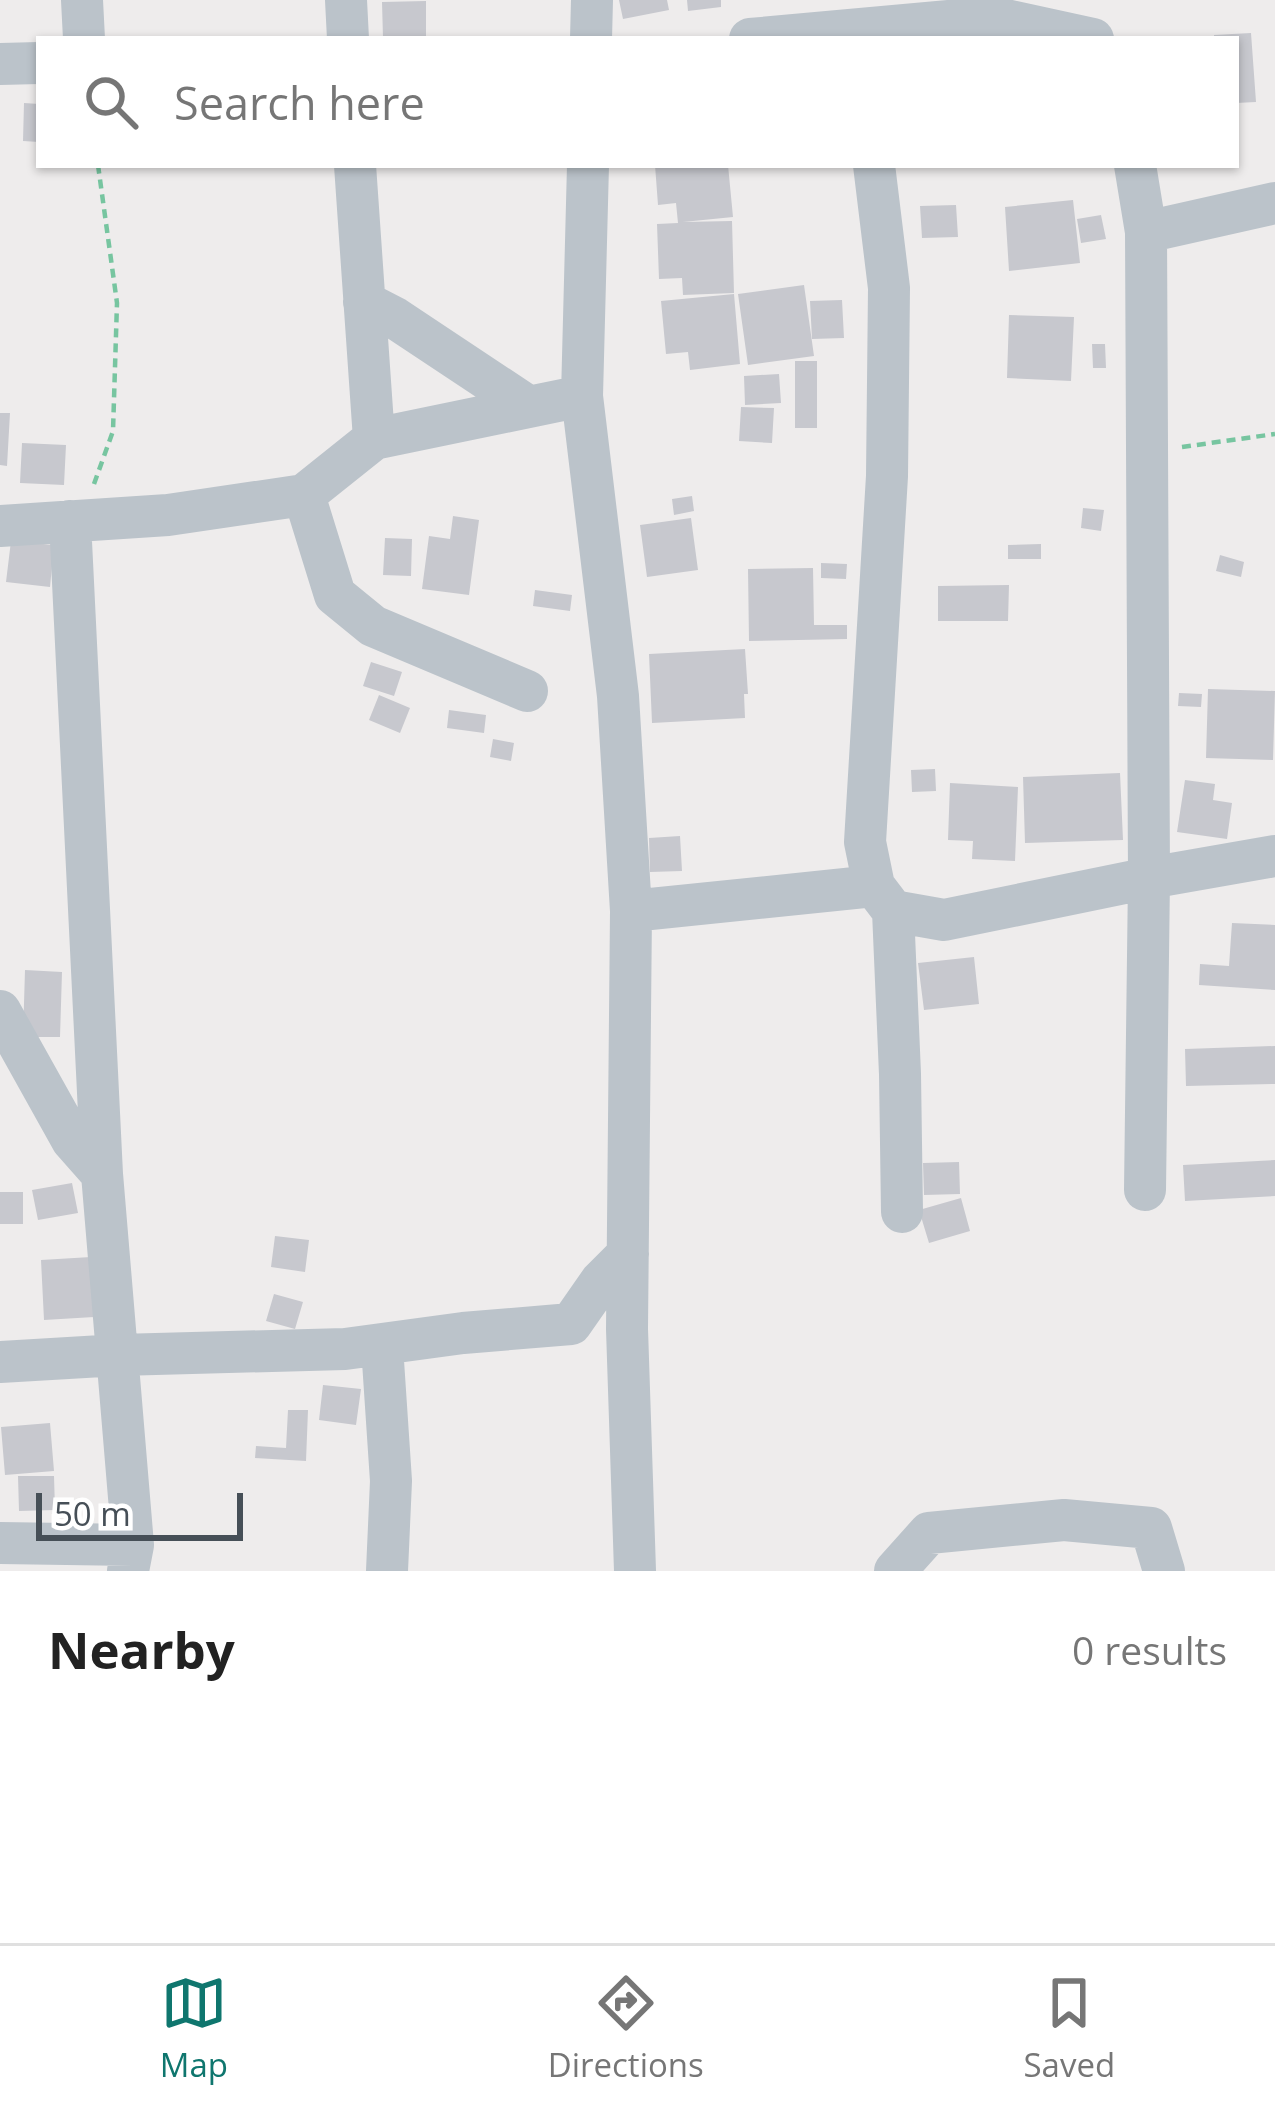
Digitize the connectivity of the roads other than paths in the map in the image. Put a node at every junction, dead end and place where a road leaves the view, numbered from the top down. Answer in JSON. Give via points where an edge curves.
{"nodes":[{"id":1,"x":82,"y":0,"type":"edge"},
{"id":2,"x":346,"y":0,"type":"edge"},
{"id":3,"x":592,"y":0,"type":"edge"},
{"id":4,"x":858,"y":23,"type":"edge"},
{"id":5,"x":84,"y":36,"type":"edge"},
{"id":6,"x":348,"y":36,"type":"edge"},
{"id":7,"x":591,"y":36,"type":"edge"},
{"id":8,"x":770,"y":36,"type":"edge"},
{"id":9,"x":1079,"y":36,"type":"edge"},
{"id":10,"x":36,"y":63,"type":"edge"},
{"id":11,"x":0,"y":64,"type":"edge"},
{"id":12,"x":355,"y":168,"type":"edge"},
{"id":13,"x":588,"y":168,"type":"edge"},
{"id":14,"x":874,"y":168,"type":"edge"},
{"id":15,"x":1135,"y":168,"type":"edge"},
{"id":16,"x":1275,"y":203,"type":"edge"},
{"id":17,"x":1146,"y":232,"type":"junction"},
{"id":18,"x":364,"y":302,"type":"junction"},
{"id":19,"x":582,"y":396,"type":"junction"},
{"id":20,"x":530,"y":407,"type":"junction"},
{"id":21,"x":374,"y":439,"type":"junction"},
{"id":22,"x":304,"y":495,"type":"junction"},
{"id":23,"x":70,"y":521,"type":"junction"},
{"id":24,"x":0,"y":526,"type":"edge"},
{"id":25,"x":527,"y":691,"type":"dead end"},
{"id":26,"x":1275,"y":856,"type":"edge"},
{"id":27,"x":1149,"y":878,"type":"junction"},
{"id":28,"x":883,"y":898,"type":"junction"},
{"id":29,"x":631,"y":911,"type":"junction"},
{"id":30,"x":0,"y":1011,"type":"edge"},
{"id":31,"x":102,"y":1174,"type":"junction"},
{"id":32,"x":1144,"y":1190,"type":"dead end"},
{"id":33,"x":902,"y":1212,"type":"dead end"},
{"id":34,"x":628,"y":1254,"type":"junction"},
{"id":35,"x":382,"y":1346,"type":"junction"},
{"id":36,"x":119,"y":1355,"type":"junction"},
{"id":37,"x":0,"y":1362,"type":"edge"},
{"id":38,"x":0,"y":1544,"type":"edge"},
{"id":39,"x":130,"y":1558,"type":"edge"},
{"id":40,"x":387,"y":1571,"type":"edge"},
{"id":41,"x":635,"y":1571,"type":"edge"},
{"id":42,"x":895,"y":1571,"type":"edge"},
{"id":43,"x":1164,"y":1571,"type":"edge"}],
"edges":[{"from":1,"to":5,"type":"street"},
{"from":2,"to":6,"type":"street"},
{"from":3,"to":7,"type":"street"},
{"from":4,"to":8,"type":"street"},
{"from":4,"to":9,"type":"street","via":[[992,17]]},
{"from":10,"to":11,"type":"street"},
{"from":12,"to":18,"type":"street"},
{"from":13,"to":19,"type":"street"},
{"from":14,"to":28,"type":"street","via":[[889,288],[887,476],[866,842]]},
{"from":15,"to":17,"type":"street"},
{"from":16,"to":17,"type":"street"},
{"from":17,"to":27,"type":"street"},
{"from":18,"to":20,"type":"street"},
{"from":18,"to":21,"type":"street"},
{"from":19,"to":20,"type":"street"},
{"from":19,"to":29,"type":"street","via":[[618,696]]},
{"from":20,"to":21,"type":"street"},
{"from":21,"to":22,"type":"street"},
{"from":22,"to":23,"type":"street"},
{"from":22,"to":25,"type":"street","via":[[335,595],[373,626]]},
{"from":23,"to":24,"type":"street"},
{"from":23,"to":31,"type":"street"},
{"from":26,"to":27,"type":"street"},
{"from":27,"to":28,"type":"street","via":[[944,920]]},
{"from":27,"to":32,"type":"street"},
{"from":28,"to":29,"type":"street"},
{"from":28,"to":33,"type":"street","via":[[900,1074]]},
{"from":29,"to":34,"type":"street"},
{"from":30,"to":31,"type":"street","via":[[72,1140]]},
{"from":31,"to":36,"type":"street"},
{"from":34,"to":35,"type":"street","via":[[571,1324]]},
{"from":34,"to":41,"type":"street"},
{"from":35,"to":36,"type":"street"},
{"from":35,"to":40,"type":"street"},
{"from":36,"to":37,"type":"street"},
{"from":36,"to":39,"type":"street"},
{"from":38,"to":39,"type":"street"},
{"from":42,"to":43,"type":"street","via":[[929,1533],[1064,1520],[1150,1528]]}]}
